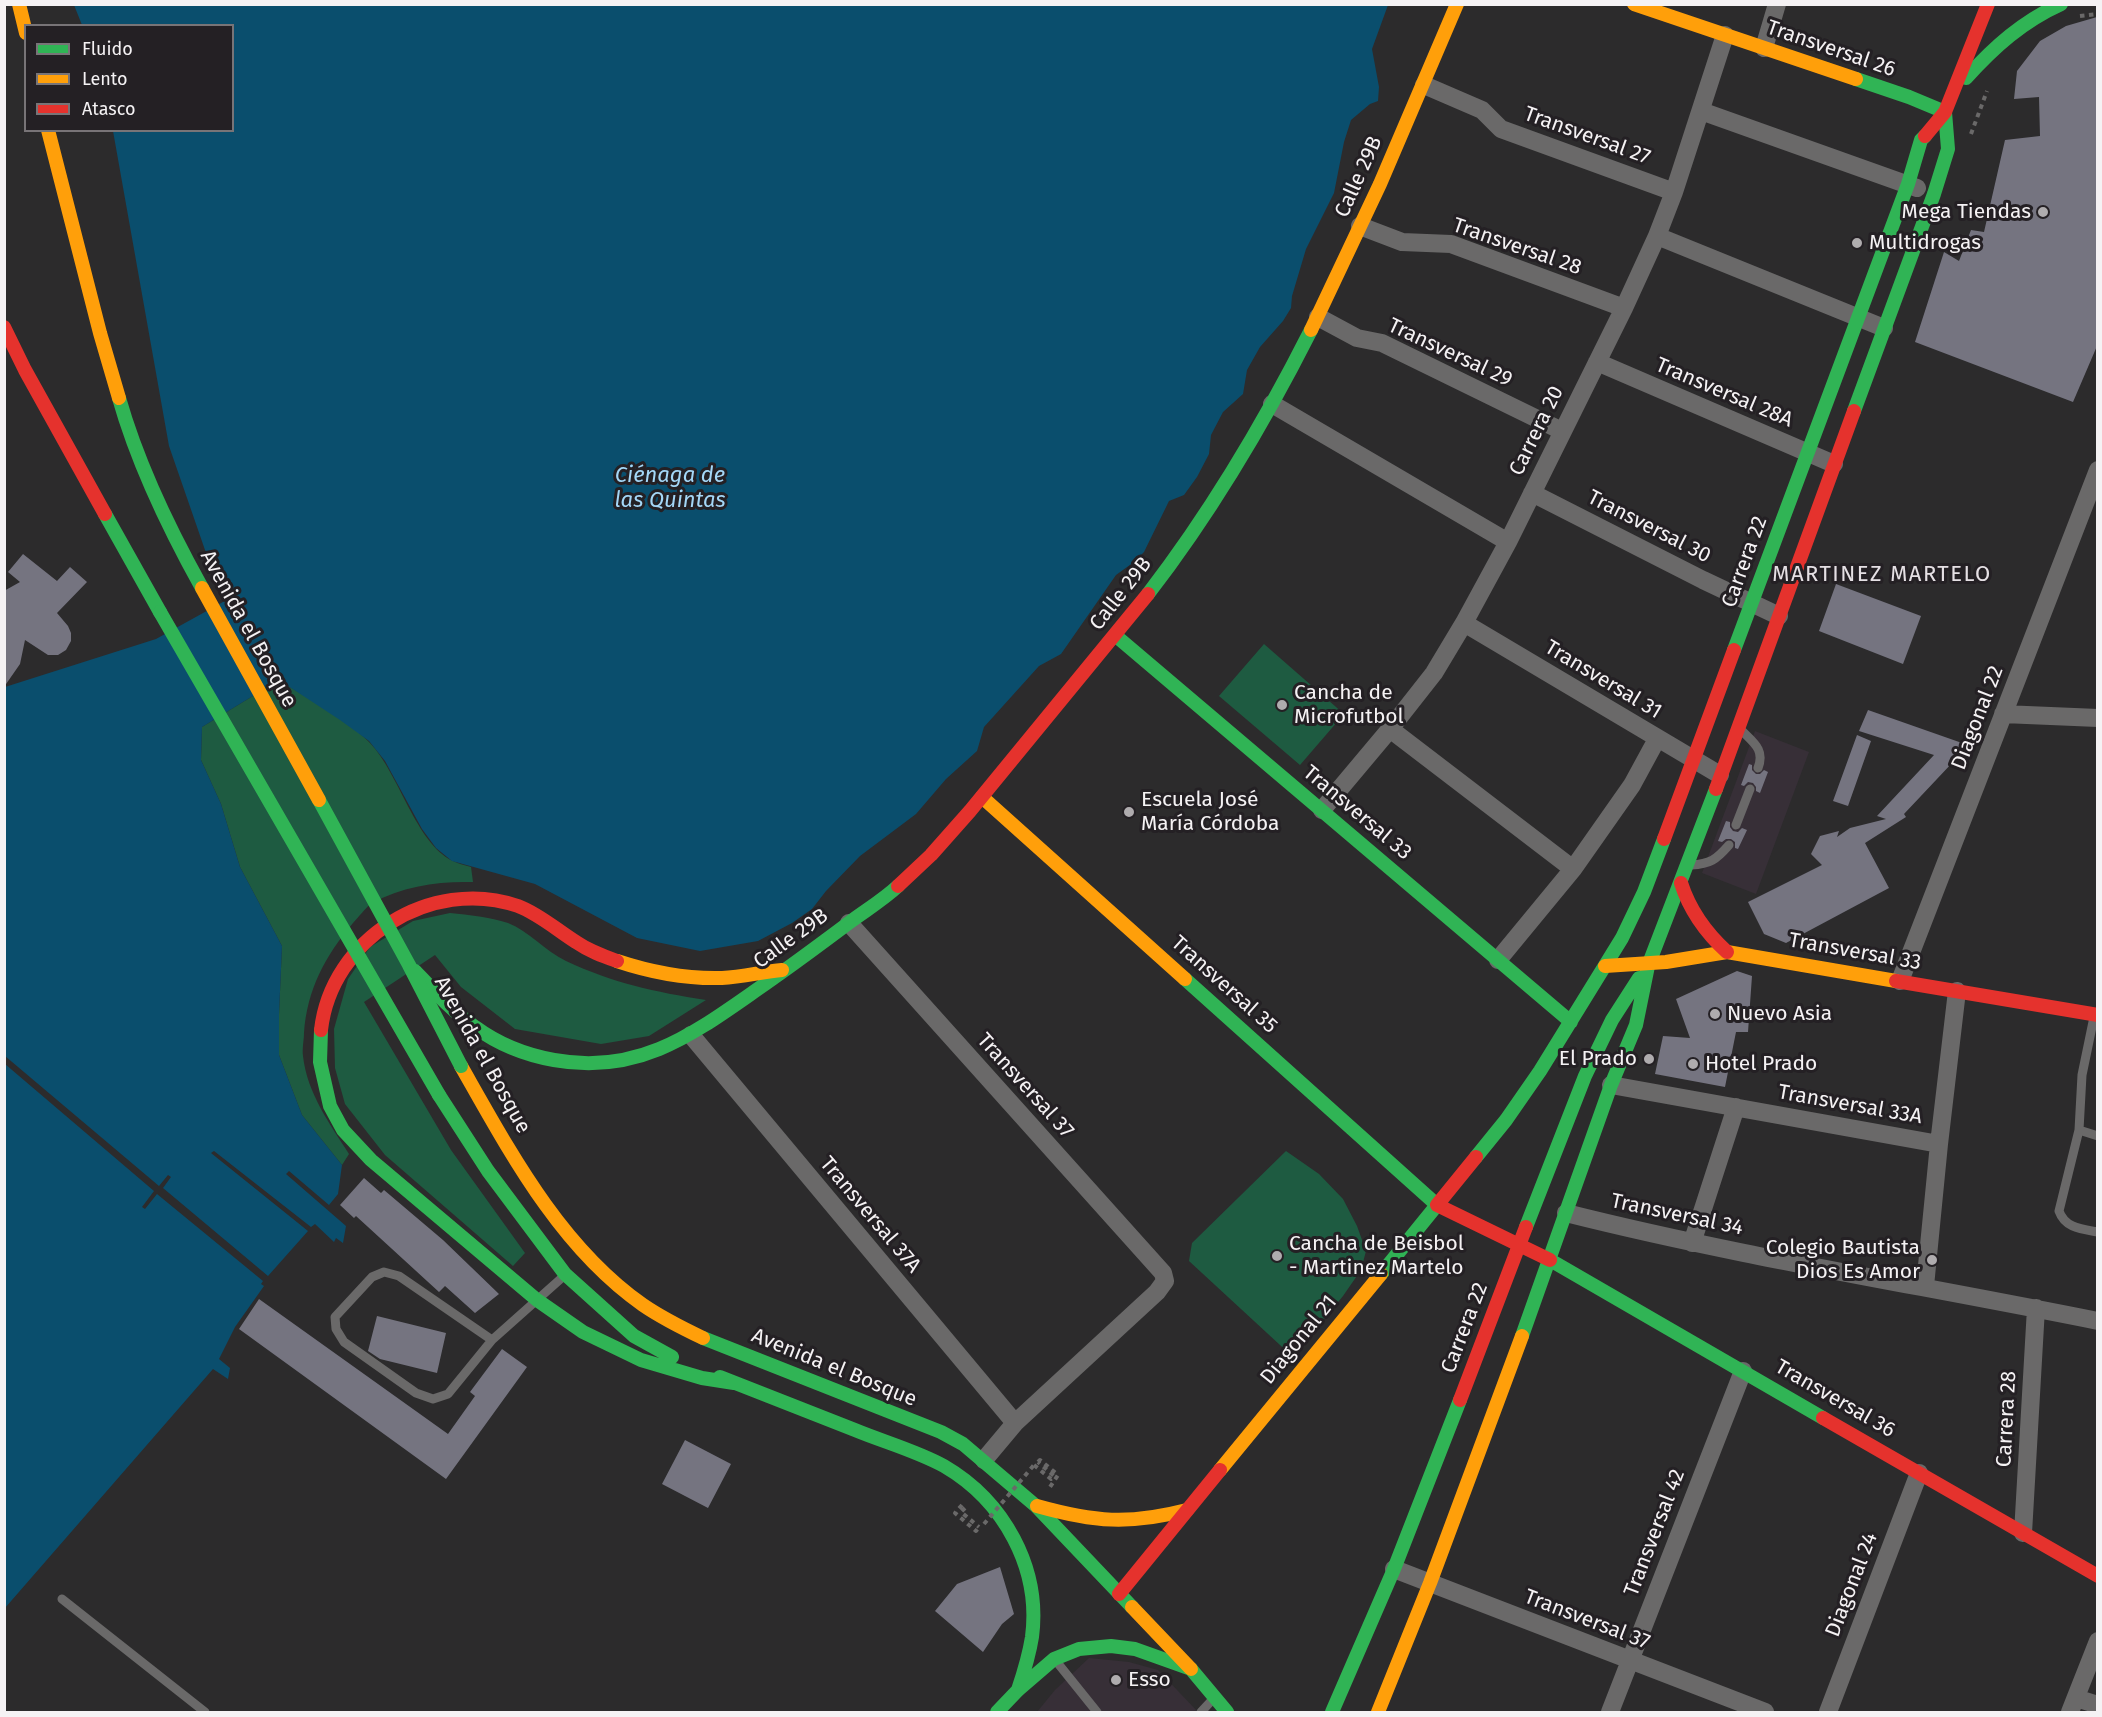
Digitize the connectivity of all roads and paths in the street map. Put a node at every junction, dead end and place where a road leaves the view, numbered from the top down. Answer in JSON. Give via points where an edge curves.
{"nodes":[{"id":1,"x":1457,"y":4,"type":"edge"},
{"id":2,"x":1634,"y":4,"type":"edge"},
{"id":3,"x":1777,"y":4,"type":"edge"},
{"id":4,"x":1988,"y":4,"type":"edge"},
{"id":5,"x":2061,"y":4,"type":"edge"},
{"id":6,"x":20,"y":7,"type":"edge"},
{"id":7,"x":4,"y":14,"type":"edge"},
{"id":8,"x":24,"y":24,"type":"edge"},
{"id":9,"x":1725,"y":35,"type":"junction"},
{"id":10,"x":1764,"y":48,"type":"junction"},
{"id":11,"x":1424,"y":85,"type":"junction"},
{"id":12,"x":1701,"y":111,"type":"junction"},
{"id":13,"x":1945,"y":112,"type":"junction"},
{"id":14,"x":49,"y":132,"type":"edge"},
{"id":15,"x":1908,"y":184,"type":"junction"},
{"id":16,"x":1674,"y":192,"type":"junction"},
{"id":17,"x":1934,"y":194,"type":"junction"},
{"id":18,"x":1360,"y":226,"type":"junction"},
{"id":19,"x":1657,"y":236,"type":"junction"},
{"id":20,"x":1624,"y":308,"type":"junction"},
{"id":21,"x":1318,"y":317,"type":"junction"},
{"id":22,"x":1858,"y":318,"type":"junction"},
{"id":23,"x":4,"y":327,"type":"edge"},
{"id":24,"x":1884,"y":328,"type":"junction"},
{"id":25,"x":4,"y":347,"type":"edge"},
{"id":26,"x":1597,"y":362,"type":"junction"},
{"id":27,"x":26,"y":370,"type":"junction"},
{"id":28,"x":1272,"y":404,"type":"junction"},
{"id":29,"x":1562,"y":431,"type":"junction"},
{"id":30,"x":1808,"y":454,"type":"junction"},
{"id":31,"x":1834,"y":464,"type":"junction"},
{"id":32,"x":2097,"y":470,"type":"edge"},
{"id":33,"x":1532,"y":493,"type":"junction"},
{"id":34,"x":1508,"y":543,"type":"junction"},
{"id":35,"x":1752,"y":604,"type":"junction"},
{"id":36,"x":1779,"y":616,"type":"junction"},
{"id":37,"x":1464,"y":623,"type":"junction"},
{"id":38,"x":1116,"y":636,"type":"junction"},
{"id":39,"x":2003,"y":714,"type":"junction"},
{"id":40,"x":2097,"y":718,"type":"edge"},
{"id":41,"x":1738,"y":727,"type":"junction"},
{"id":42,"x":1390,"y":729,"type":"junction"},
{"id":43,"x":1657,"y":739,"type":"junction"},
{"id":44,"x":1694,"y":760,"type":"junction"},
{"id":45,"x":1758,"y":768,"type":"dead end"},
{"id":46,"x":1720,"y":775,"type":"junction"},
{"id":47,"x":1750,"y":789,"type":"dead end"},
{"id":48,"x":982,"y":797,"type":"junction"},
{"id":49,"x":1322,"y":810,"type":"junction"},
{"id":50,"x":1736,"y":825,"type":"dead end"},
{"id":51,"x":1729,"y":845,"type":"dead end"},
{"id":52,"x":1687,"y":865,"type":"junction"},
{"id":53,"x":1573,"y":868,"type":"junction"},
{"id":54,"x":1681,"y":883,"type":"junction"},
{"id":55,"x":849,"y":923,"type":"junction"},
{"id":56,"x":1727,"y":952,"type":"junction"},
{"id":57,"x":1498,"y":960,"type":"junction"},
{"id":58,"x":409,"y":965,"type":"junction"},
{"id":59,"x":1605,"y":966,"type":"junction"},
{"id":60,"x":1648,"y":966,"type":"junction"},
{"id":61,"x":788,"y":969,"type":"junction"},
{"id":62,"x":1900,"y":981,"type":"junction"},
{"id":63,"x":1957,"y":991,"type":"junction"},
{"id":64,"x":2096,"y":1015,"type":"edge"},
{"id":65,"x":1571,"y":1022,"type":"junction"},
{"id":66,"x":691,"y":1035,"type":"junction"},
{"id":67,"x":1585,"y":1076,"type":"junction"},
{"id":68,"x":1611,"y":1085,"type":"junction"},
{"id":69,"x":1736,"y":1107,"type":"junction"},
{"id":70,"x":1600,"y":1117,"type":"junction"},
{"id":71,"x":2079,"y":1130,"type":"junction"},
{"id":72,"x":2097,"y":1136,"type":"edge"},
{"id":73,"x":1939,"y":1144,"type":"junction"},
{"id":74,"x":1437,"y":1205,"type":"junction"},
{"id":75,"x":1566,"y":1213,"type":"junction"},
{"id":76,"x":2097,"y":1232,"type":"edge"},
{"id":77,"x":1692,"y":1243,"type":"junction"},
{"id":78,"x":1520,"y":1245,"type":"junction"},
{"id":79,"x":1550,"y":1260,"type":"junction"},
{"id":80,"x":566,"y":1274,"type":"junction"},
{"id":81,"x":1925,"y":1286,"type":"junction"},
{"id":82,"x":537,"y":1300,"type":"junction"},
{"id":83,"x":2036,"y":1308,"type":"junction"},
{"id":84,"x":2097,"y":1321,"type":"edge"},
{"id":85,"x":492,"y":1340,"type":"junction"},
{"id":86,"x":1743,"y":1371,"type":"junction"},
{"id":87,"x":734,"y":1383,"type":"junction"},
{"id":88,"x":1015,"y":1423,"type":"junction"},
{"id":89,"x":984,"y":1460,"type":"junction"},
{"id":90,"x":1919,"y":1473,"type":"junction"},
{"id":91,"x":1036,"y":1506,"type":"junction"},
{"id":92,"x":1187,"y":1510,"type":"junction"},
{"id":93,"x":984,"y":1524,"type":"dead end"},
{"id":94,"x":2022,"y":1533,"type":"junction"},
{"id":95,"x":1394,"y":1569,"type":"junction"},
{"id":96,"x":2097,"y":1576,"type":"edge"},
{"id":97,"x":1430,"y":1583,"type":"junction"},
{"id":98,"x":1119,"y":1594,"type":"junction"},
{"id":99,"x":62,"y":1599,"type":"dead end"},
{"id":100,"x":2097,"y":1641,"type":"edge"},
{"id":101,"x":1054,"y":1659,"type":"junction"},
{"id":102,"x":1630,"y":1660,"type":"junction"},
{"id":103,"x":1191,"y":1670,"type":"junction"},
{"id":104,"x":1017,"y":1690,"type":"junction"},
{"id":105,"x":1215,"y":1697,"type":"junction"},
{"id":106,"x":2073,"y":1705,"type":"edge"},
{"id":107,"x":2097,"y":1705,"type":"edge"},
{"id":108,"x":205,"y":1713,"type":"edge"},
{"id":109,"x":997,"y":1713,"type":"edge"},
{"id":110,"x":1097,"y":1713,"type":"edge"},
{"id":111,"x":1201,"y":1713,"type":"edge"},
{"id":112,"x":1227,"y":1713,"type":"edge"},
{"id":113,"x":1332,"y":1713,"type":"edge"},
{"id":114,"x":1378,"y":1713,"type":"edge"},
{"id":115,"x":1610,"y":1713,"type":"edge"},
{"id":116,"x":1765,"y":1713,"type":"edge"},
{"id":117,"x":1828,"y":1713,"type":"edge"}],
"edges":[{"from":1,"to":11,"type":"main road","name":"Calle 29B"},
{"from":2,"to":9,"type":"main road","name":"Transversal 26"},
{"from":3,"to":10,"type":"street"},
{"from":4,"to":13,"type":"main road","name":"Carrera 22"},
{"from":5,"to":13,"type":"main road","via":[[2019,27],[1990,51]]},
{"from":6,"to":7,"type":"main road"},
{"from":6,"to":8,"type":"main road"},
{"from":9,"to":10,"type":"main road","name":"Transversal 26"},
{"from":9,"to":12,"type":"street","name":"Carrera 20"},
{"from":10,"to":13,"type":"main road","name":"Transversal 26"},
{"from":11,"to":16,"type":"street","name":"Transversal 27","via":[[1482,110],[1501,129]]},
{"from":11,"to":18,"type":"main road","name":"Calle 29B"},
{"from":12,"to":15,"type":"street"},
{"from":12,"to":16,"type":"street","name":"Carrera 20"},
{"from":13,"to":15,"type":"main road","name":"Carrera 22","via":[[1921,140]]},
{"from":13,"to":17,"type":"main road","name":"Carrera 22","via":[[1948,149]]},
{"from":14,"to":58,"type":"main road","name":"Avenida el Bosque","bridge":true,"via":[[100,333],[145,473],[202,588]]},
{"from":15,"to":17,"type":"street"},
{"from":15,"to":22,"type":"main road","name":"Carrera 22"},
{"from":16,"to":19,"type":"street","name":"Carrera 20"},
{"from":17,"to":24,"type":"main road","name":"Carrera 22"},
{"from":18,"to":20,"type":"street","name":"Transversal 28","via":[[1402,242],[1451,244]]},
{"from":18,"to":21,"type":"main road","name":"Calle 29B"},
{"from":19,"to":20,"type":"street","name":"Carrera 20"},
{"from":19,"to":22,"type":"street"},
{"from":20,"to":26,"type":"street","name":"Carrera 20"},
{"from":21,"to":28,"type":"main road","name":"Calle 29B"},
{"from":21,"to":29,"type":"street","name":"Transversal 29","via":[[1357,338],[1382,343]]},
{"from":22,"to":24,"type":"street"},
{"from":22,"to":30,"type":"main road","name":"Carrera 22"},
{"from":23,"to":27,"type":"main road"},
{"from":24,"to":31,"type":"main road","name":"Carrera 22"},
{"from":25,"to":27,"type":"street"},
{"from":26,"to":29,"type":"street","name":"Carrera 20"},
{"from":26,"to":30,"type":"street","name":"Transversal 28A"},
{"from":27,"to":80,"type":"main road","bridge":true,"via":[[160,612],[439,1095],[488,1171]]},
{"from":28,"to":34,"type":"street"},
{"from":28,"to":38,"type":"main road","name":"Calle 29B","via":[[1205,516]]},
{"from":29,"to":33,"type":"street","name":"Carrera 20"},
{"from":30,"to":31,"type":"street","name":"Transversal 28A"},
{"from":30,"to":35,"type":"main road","name":"Carrera 22"},
{"from":31,"to":36,"type":"main road","name":"Carrera 22"},
{"from":32,"to":39,"type":"street","name":"Diagonal 22"},
{"from":33,"to":34,"type":"street","name":"Carrera 20"},
{"from":33,"to":35,"type":"street","name":"Transversal 30"},
{"from":34,"to":37,"type":"street","name":"Carrera 20"},
{"from":35,"to":36,"type":"street","name":"Transversal 30"},
{"from":35,"to":44,"type":"main road","name":"Carrera 22"},
{"from":36,"to":41,"type":"main road","name":"Carrera 22"},
{"from":37,"to":42,"type":"street","name":"Carrera 20","via":[[1434,673]]},
{"from":37,"to":43,"type":"street","name":"Transversal 31"},
{"from":38,"to":48,"type":"main road","name":"Calle 29B"},
{"from":38,"to":49,"type":"main road","name":"Transversal 33"},
{"from":39,"to":40,"type":"street"},
{"from":39,"to":62,"type":"street","name":"Diagonal 22"},
{"from":41,"to":45,"type":"lane","via":[[1760,751]]},
{"from":41,"to":46,"type":"main road","name":"Carrera 22"},
{"from":42,"to":49,"type":"street","name":"Carrera 20"},
{"from":42,"to":53,"type":"street"},
{"from":43,"to":44,"type":"street","name":"Transversal 31"},
{"from":43,"to":53,"type":"street","via":[[1632,785]]},
{"from":44,"to":46,"type":"street","name":"Transversal 31"},
{"from":44,"to":59,"type":"main road","name":"Carrera 22","via":[[1644,892]]},
{"from":46,"to":52,"type":"main road","name":"Carrera 22"},
{"from":47,"to":50,"type":"lane"},
{"from":48,"to":55,"type":"main road","name":"Calle 29B","via":[[893,890]]},
{"from":48,"to":74,"type":"main road","name":"Transversal 35"},
{"from":49,"to":57,"type":"main road","name":"Transversal 33"},
{"from":51,"to":52,"type":"lane","via":[[1706,864]]},
{"from":52,"to":54,"type":"main road","name":"Carrera 22"},
{"from":53,"to":57,"type":"street"},
{"from":54,"to":56,"type":"main road","via":[[1697,922]]},
{"from":54,"to":60,"type":"main road","name":"Carrera 22"},
{"from":55,"to":61,"type":"main road","name":"Calle 29B"},
{"from":55,"to":88,"type":"street","name":"Transversal 37","via":[[1155,1265],[1165,1281]]},
{"from":56,"to":60,"type":"main road","name":"Transversal 33"},
{"from":56,"to":62,"type":"main road","name":"Transversal 33"},
{"from":57,"to":65,"type":"main road","name":"Transversal 33"},
{"from":58,"to":66,"type":"main road","name":"Calle 29B","via":[[462,1018],[487,1036],[544,1059],[574,1064],[636,1059],[663,1051]]},
{"from":58,"to":89,"type":"main road","name":"Avenida el Bosque","bridge":true,"via":[[507,1146],[590,1258],[633,1298],[720,1346],[940,1432]]},
{"from":59,"to":60,"type":"main road","name":"Transversal 33"},
{"from":59,"to":65,"type":"main road","name":"Carrera 22"},
{"from":60,"to":67,"type":"main road","name":"Carrera 22","via":[[1612,1020]]},
{"from":60,"to":68,"type":"main road","name":"Carrera 22","via":[[1636,1025]]},
{"from":61,"to":66,"type":"main road","name":"Calle 29B"},
{"from":61,"to":82,"type":"main road","via":[[722,978],[647,968],[591,952],[534,913],[483,899],[457,899],[409,910],[367,937],[344,963],[323,1013],[319,1044],[324,1088],[335,1118],[372,1160]]},
{"from":62,"to":63,"type":"main road","name":"Transversal 33"},
{"from":63,"to":64,"type":"main road","name":"Transversal 33"},
{"from":63,"to":73,"type":"street"},
{"from":64,"to":71,"type":"lane","via":[[2082,1075]]},
{"from":65,"to":67,"type":"main road"},
{"from":65,"to":74,"type":"main road","name":"Diagonal 21","via":[[1506,1120]]},
{"from":66,"to":88,"type":"street","name":"Transversal 37A"},
{"from":67,"to":70,"type":"main road"},
{"from":67,"to":78,"type":"main road","name":"Carrera 22"},
{"from":68,"to":69,"type":"street","name":"Transversal 33A"},
{"from":68,"to":70,"type":"main road","name":"Carrera 22"},
{"from":69,"to":73,"type":"street","name":"Transversal 33A"},
{"from":69,"to":77,"type":"street"},
{"from":70,"to":75,"type":"main road","name":"Carrera 22"},
{"from":71,"to":72,"type":"lane"},
{"from":71,"to":76,"type":"lane","via":[[2058,1211],[2072,1227]]},
{"from":73,"to":81,"type":"street"},
{"from":74,"to":78,"type":"main road","name":"Transversal 35"},
{"from":74,"to":92,"type":"main road","name":"Diagonal 21"},
{"from":75,"to":77,"type":"street","name":"Transversal 34"},
{"from":75,"to":79,"type":"main road","name":"Carrera 22"},
{"from":77,"to":81,"type":"street","name":"Transversal 34"},
{"from":78,"to":79,"type":"main road","name":"Transversal 36"},
{"from":78,"to":95,"type":"main road","name":"Carrera 22"},
{"from":79,"to":86,"type":"main road","name":"Transversal 36"},
{"from":79,"to":97,"type":"main road","name":"Carrera 22"},
{"from":80,"to":82,"type":"lane"},
{"from":80,"to":87,"type":"main road","via":[[634,1336]]},
{"from":81,"to":83,"type":"street","name":"Transversal 34"},
{"from":82,"to":85,"type":"lane"},
{"from":82,"to":87,"type":"main road","via":[[584,1332],[641,1360]]},
{"from":83,"to":84,"type":"street","name":"Transversal 34"},
{"from":83,"to":94,"type":"street","name":"Carrera 28"},
{"from":85,"to":85,"type":"lane","via":[[448,1394],[433,1399],[416,1393],[344,1342],[336,1329],[335,1317],[372,1277],[384,1272],[399,1276]]},
{"from":86,"to":90,"type":"main road","name":"Transversal 36"},
{"from":86,"to":102,"type":"street","name":"Transversal 42"},
{"from":87,"to":104,"type":"main road","via":[[936,1462],[976,1488],[998,1511],[1014,1538],[1033,1598],[1028,1660]]},
{"from":88,"to":89,"type":"street"},
{"from":89,"to":91,"type":"main road","name":"Avenida el Bosque"},
{"from":90,"to":94,"type":"main road","name":"Transversal 36"},
{"from":90,"to":117,"type":"street","name":"Diagonal 24"},
{"from":91,"to":92,"type":"main road","via":[[1096,1521],[1127,1522]]},
{"from":91,"to":93,"type":"path","bridge":true,"via":[[1058,1475],[1040,1460],[1054,1476],[1051,1479],[1034,1465]]},
{"from":91,"to":98,"type":"main road","name":"Avenida el Bosque"},
{"from":92,"to":98,"type":"main road","name":"Diagonal 21"},
{"from":94,"to":96,"type":"main road","name":"Transversal 36"},
{"from":95,"to":97,"type":"street","name":"Transversal 37"},
{"from":95,"to":113,"type":"main road","name":"Carrera 22"},
{"from":97,"to":102,"type":"street","name":"Transversal 37"},
{"from":97,"to":114,"type":"main road","name":"Carrera 22"},
{"from":98,"to":103,"type":"main road","name":"Avenida el Bosque"},
{"from":99,"to":108,"type":"lane"},
{"from":100,"to":106,"type":"street"},
{"from":101,"to":103,"type":"main road","via":[[1079,1649],[1111,1646],[1135,1649]]},
{"from":101,"to":104,"type":"main road"},
{"from":101,"to":110,"type":"lane"},
{"from":102,"to":115,"type":"street","name":"Transversal 42"},
{"from":102,"to":116,"type":"street","name":"Transversal 37"},
{"from":103,"to":105,"type":"main road","name":"Avenida el Bosque"},
{"from":104,"to":109,"type":"main road"},
{"from":105,"to":111,"type":"lane"},
{"from":105,"to":112,"type":"main road","name":"Avenida el Bosque"},
{"from":106,"to":107,"type":"street"}]}
